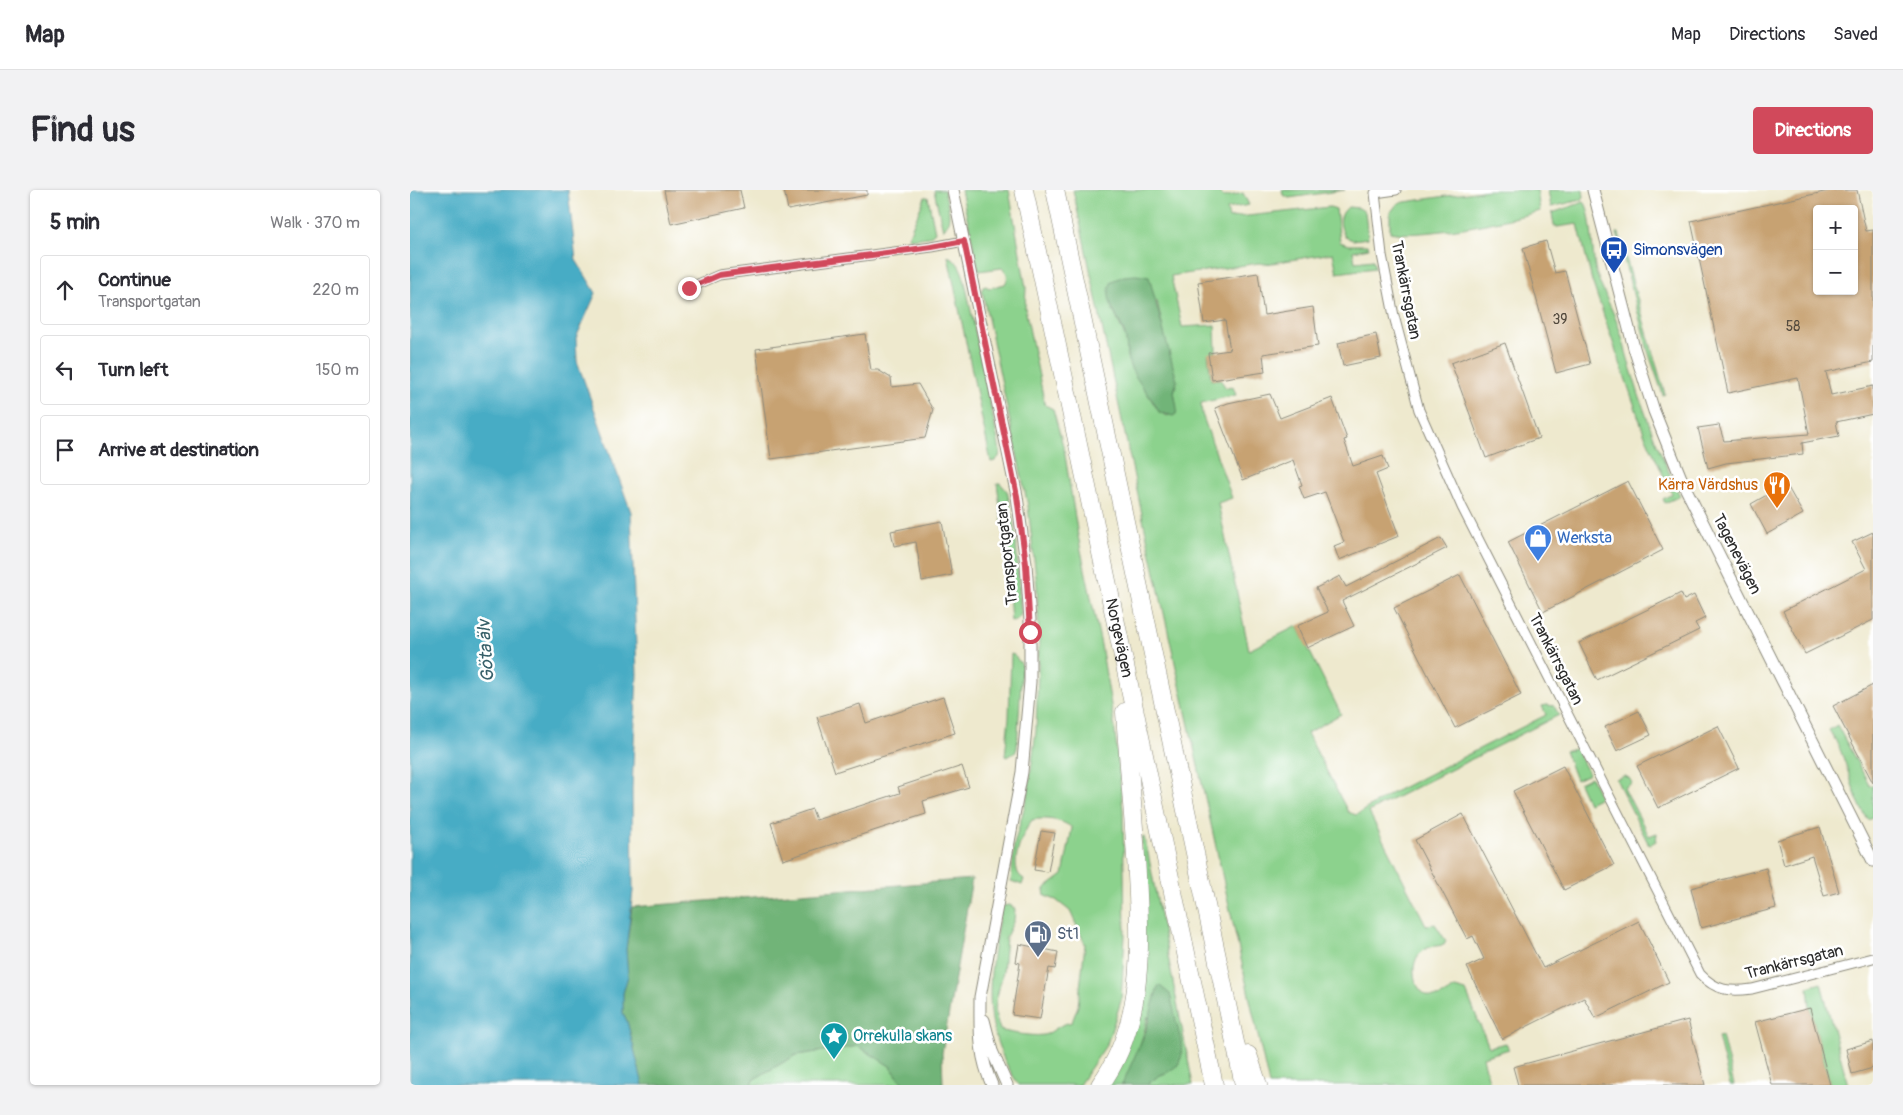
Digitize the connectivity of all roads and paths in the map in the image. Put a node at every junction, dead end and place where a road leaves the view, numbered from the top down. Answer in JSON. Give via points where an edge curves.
{"nodes":[{"id":1,"x":953,"y":190,"type":"edge"},
{"id":2,"x":1024,"y":190,"type":"edge"},
{"id":3,"x":1055,"y":190,"type":"edge"},
{"id":4,"x":1396,"y":190,"type":"edge"},
{"id":5,"x":1593,"y":190,"type":"edge"},
{"id":6,"x":964,"y":241,"type":"junction"},
{"id":7,"x":689,"y":288,"type":"dead end"},
{"id":8,"x":1120,"y":649,"type":"junction"},
{"id":9,"x":1873,"y":861,"type":"edge"},
{"id":10,"x":1873,"y":958,"type":"edge"},
{"id":11,"x":1222,"y":974,"type":"junction"},
{"id":12,"x":980,"y":1006,"type":"junction"},
{"id":13,"x":992,"y":1085,"type":"edge"},
{"id":14,"x":1007,"y":1085,"type":"edge"},
{"id":15,"x":1100,"y":1085,"type":"edge"},
{"id":16,"x":1214,"y":1085,"type":"edge"},
{"id":17,"x":1244,"y":1085,"type":"edge"},
{"id":18,"x":1258,"y":1085,"type":"edge"}],
"edges":[{"from":1,"to":6,"type":"street","name":"Transportgatan"},
{"from":2,"to":8,"type":"highway","name":"Norgevägen"},
{"from":3,"to":11,"type":"highway","name":"Norgevägen"},
{"from":4,"to":10,"type":"street","name":"Trankärrsgatan","via":[[1375,193],[1382,255],[1394,316],[1419,410],[1462,507],[1700,974],[1709,984],[1736,991]]},
{"from":5,"to":9,"type":"street","name":"Tagenevägen","via":[[1634,348],[1654,411],[1683,483]]},
{"from":6,"to":7,"type":"street","via":[[719,275]]},
{"from":6,"to":12,"type":"street","name":"Transportgatan","via":[[1017,496],[1030,625],[1022,772]]},
{"from":8,"to":15,"type":"highway","via":[[1138,897],[1138,967],[1136,996],[1124,1043]]},
{"from":8,"to":16,"type":"highway","name":"Norgevägen"},
{"from":11,"to":17,"type":"highway","name":"Norgevägen"},
{"from":11,"to":18,"type":"highway"},
{"from":12,"to":13,"type":"street","name":"Transportgatan","via":[[981,1055]]},
{"from":12,"to":14,"type":"street","name":"Transportgatan","via":[[992,1051]]}]}
